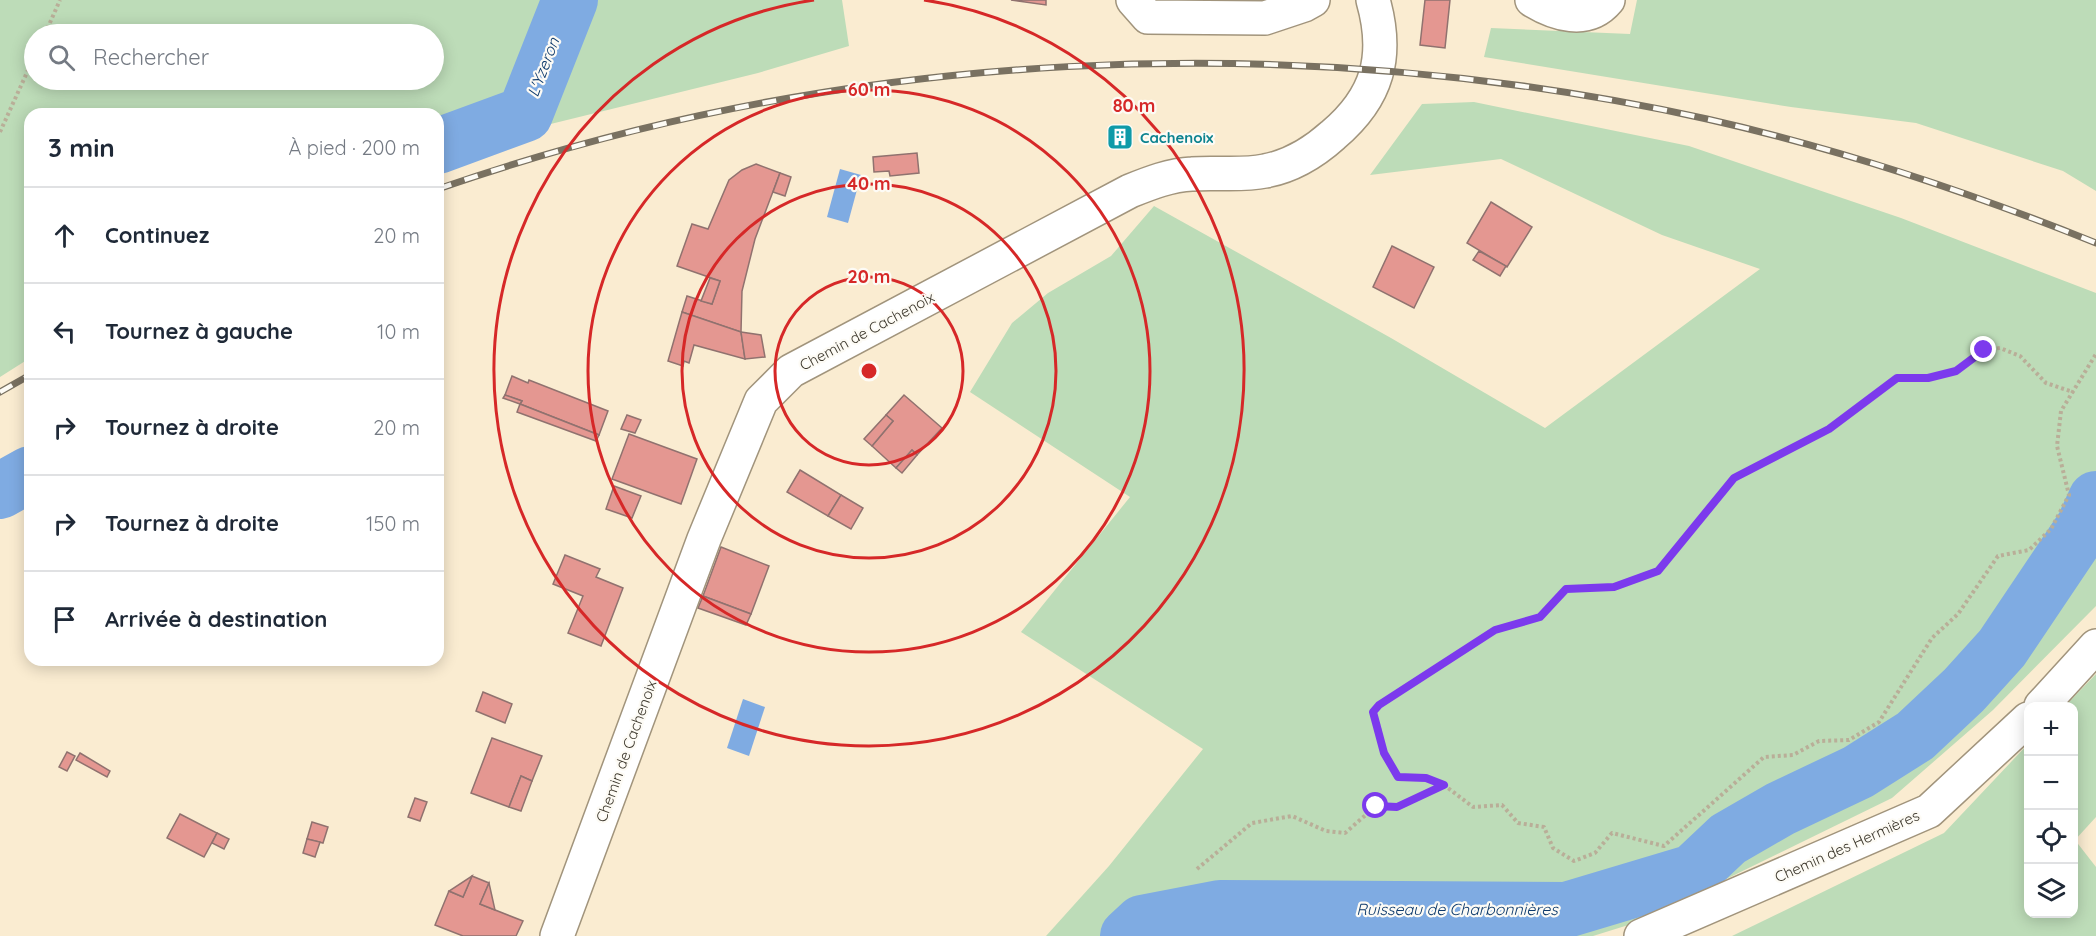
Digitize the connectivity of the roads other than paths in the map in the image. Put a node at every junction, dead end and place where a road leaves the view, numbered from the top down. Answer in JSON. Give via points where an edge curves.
{"nodes":[{"id":1,"x":1133,"y":0,"type":"edge"},
{"id":2,"x":1313,"y":0,"type":"edge"},
{"id":3,"x":1373,"y":0,"type":"edge"},
{"id":4,"x":1532,"y":0,"type":"edge"},
{"id":5,"x":1608,"y":0,"type":"edge"},
{"id":6,"x":2096,"y":646,"type":"edge"},
{"id":7,"x":2045,"y":702,"type":"edge"},
{"id":8,"x":2024,"y":722,"type":"edge"},
{"id":9,"x":557,"y":936,"type":"edge"},
{"id":10,"x":1641,"y":936,"type":"edge"}],
"edges":[{"from":1,"to":2,"type":"street","via":[[1148,17],[1253,18],[1265,18]]},
{"from":3,"to":9,"type":"street","name":"Chemin de Cachenoix","via":[[1380,29],[1372,88],[1352,119],[1308,155],[1264,171],[1172,176],[1130,191],[791,371],[761,400],[704,539]]},
{"from":4,"to":5,"type":"street","via":[[1561,15],[1576,16],[1591,12]]},
{"from":6,"to":7,"type":"street"},
{"from":8,"to":10,"type":"street","name":"Chemin des Hermières","via":[[1929,811]]}]}
